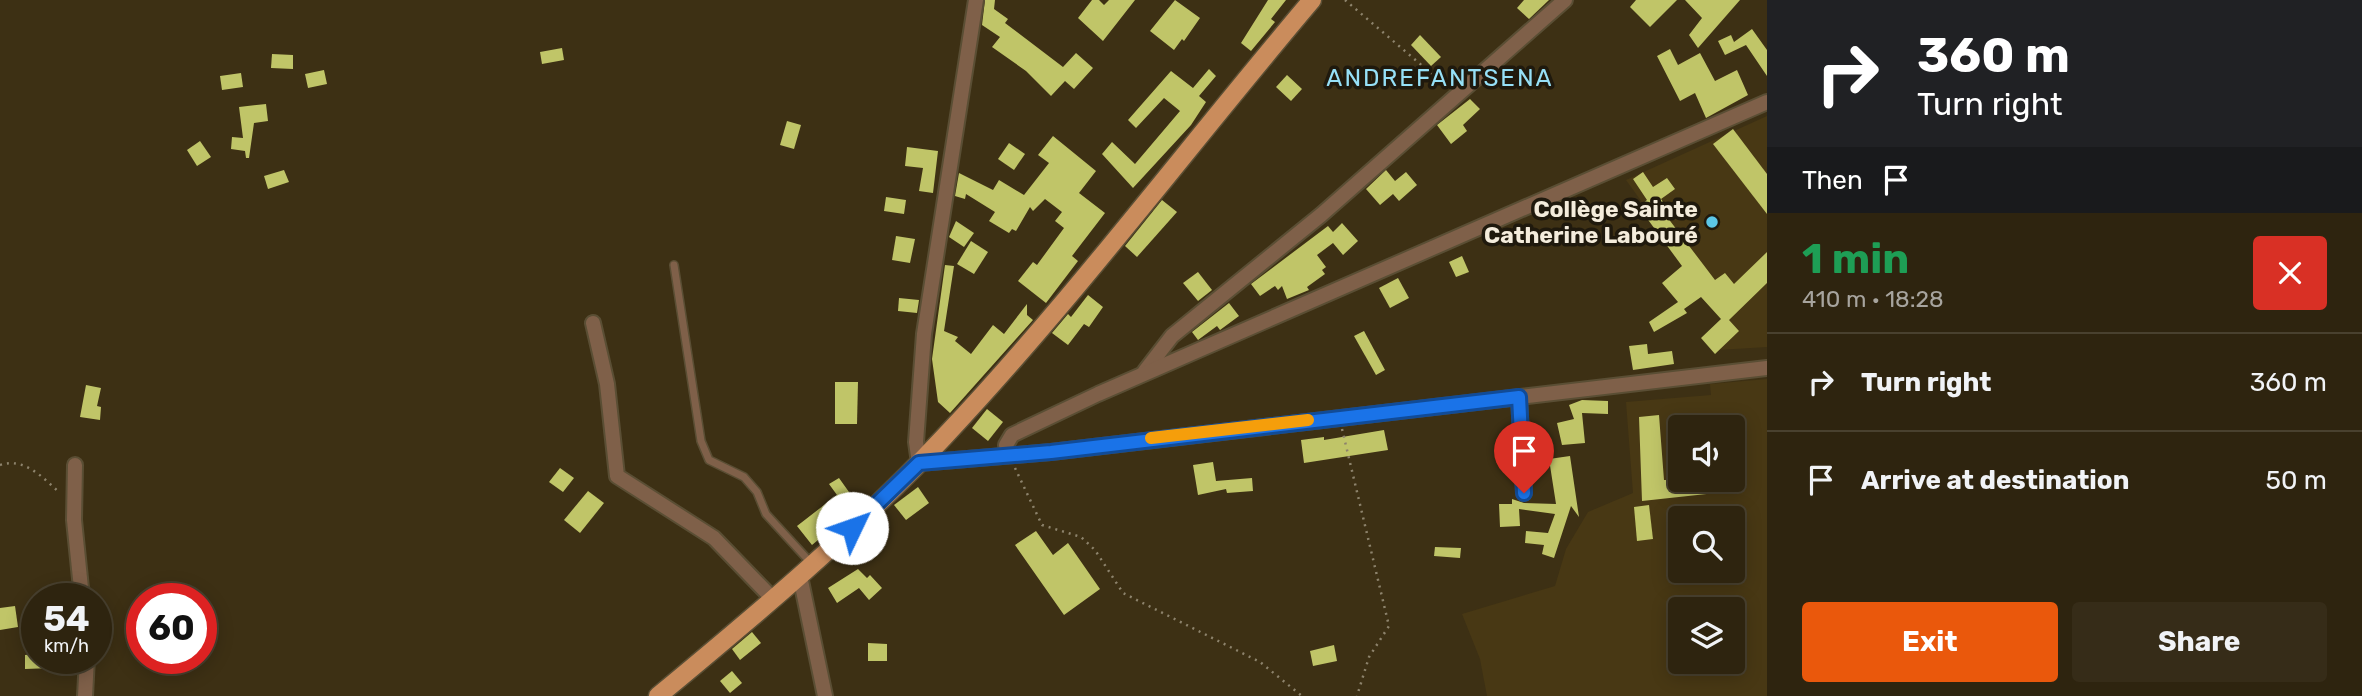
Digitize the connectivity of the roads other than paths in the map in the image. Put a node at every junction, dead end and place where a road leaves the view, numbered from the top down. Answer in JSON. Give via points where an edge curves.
{"nodes":[{"id":1,"x":976,"y":0,"type":"edge"},
{"id":2,"x":1312,"y":0,"type":"edge"},
{"id":3,"x":1566,"y":0,"type":"edge"},
{"id":4,"x":1767,"y":102,"type":"edge"},
{"id":5,"x":674,"y":265,"type":"dead end"},
{"id":6,"x":593,"y":323,"type":"dead end"},
{"id":7,"x":1767,"y":369,"type":"edge"},
{"id":8,"x":1142,"y":375,"type":"junction"},
{"id":9,"x":1519,"y":397,"type":"junction"},
{"id":10,"x":1009,"y":455,"type":"junction"},
{"id":11,"x":919,"y":463,"type":"junction"},
{"id":12,"x":75,"y":465,"type":"dead end"},
{"id":13,"x":1524,"y":493,"type":"dead end"},
{"id":14,"x":806,"y":570,"type":"junction"},
{"id":15,"x":81,"y":583,"type":"edge"},
{"id":16,"x":773,"y":599,"type":"junction"},
{"id":17,"x":86,"y":674,"type":"edge"},
{"id":18,"x":85,"y":696,"type":"edge"},
{"id":19,"x":658,"y":696,"type":"edge"},
{"id":20,"x":825,"y":696,"type":"edge"}],
"edges":[{"from":1,"to":11,"type":"street","via":[[924,334],[916,442]]},
{"from":2,"to":11,"type":"main road","via":[[1001,375]]},
{"from":3,"to":8,"type":"street","via":[[1310,224],[1172,337]]},
{"from":4,"to":8,"type":"street"},
{"from":5,"to":14,"type":"lane","via":[[701,441],[709,460],[744,477]]},
{"from":6,"to":16,"type":"street","via":[[607,384],[617,476],[714,538]]},
{"from":7,"to":9,"type":"street"},
{"from":8,"to":10,"type":"street","via":[[1012,435],[1006,445]]},
{"from":9,"to":10,"type":"street"},
{"from":9,"to":13,"type":"street"},
{"from":10,"to":11,"type":"street"},
{"from":11,"to":14,"type":"main road"},
{"from":12,"to":15,"type":"street","via":[[73,505]]},
{"from":14,"to":16,"type":"main road"},
{"from":14,"to":20,"type":"street"},
{"from":16,"to":19,"type":"main road"},
{"from":17,"to":18,"type":"street"}]}
